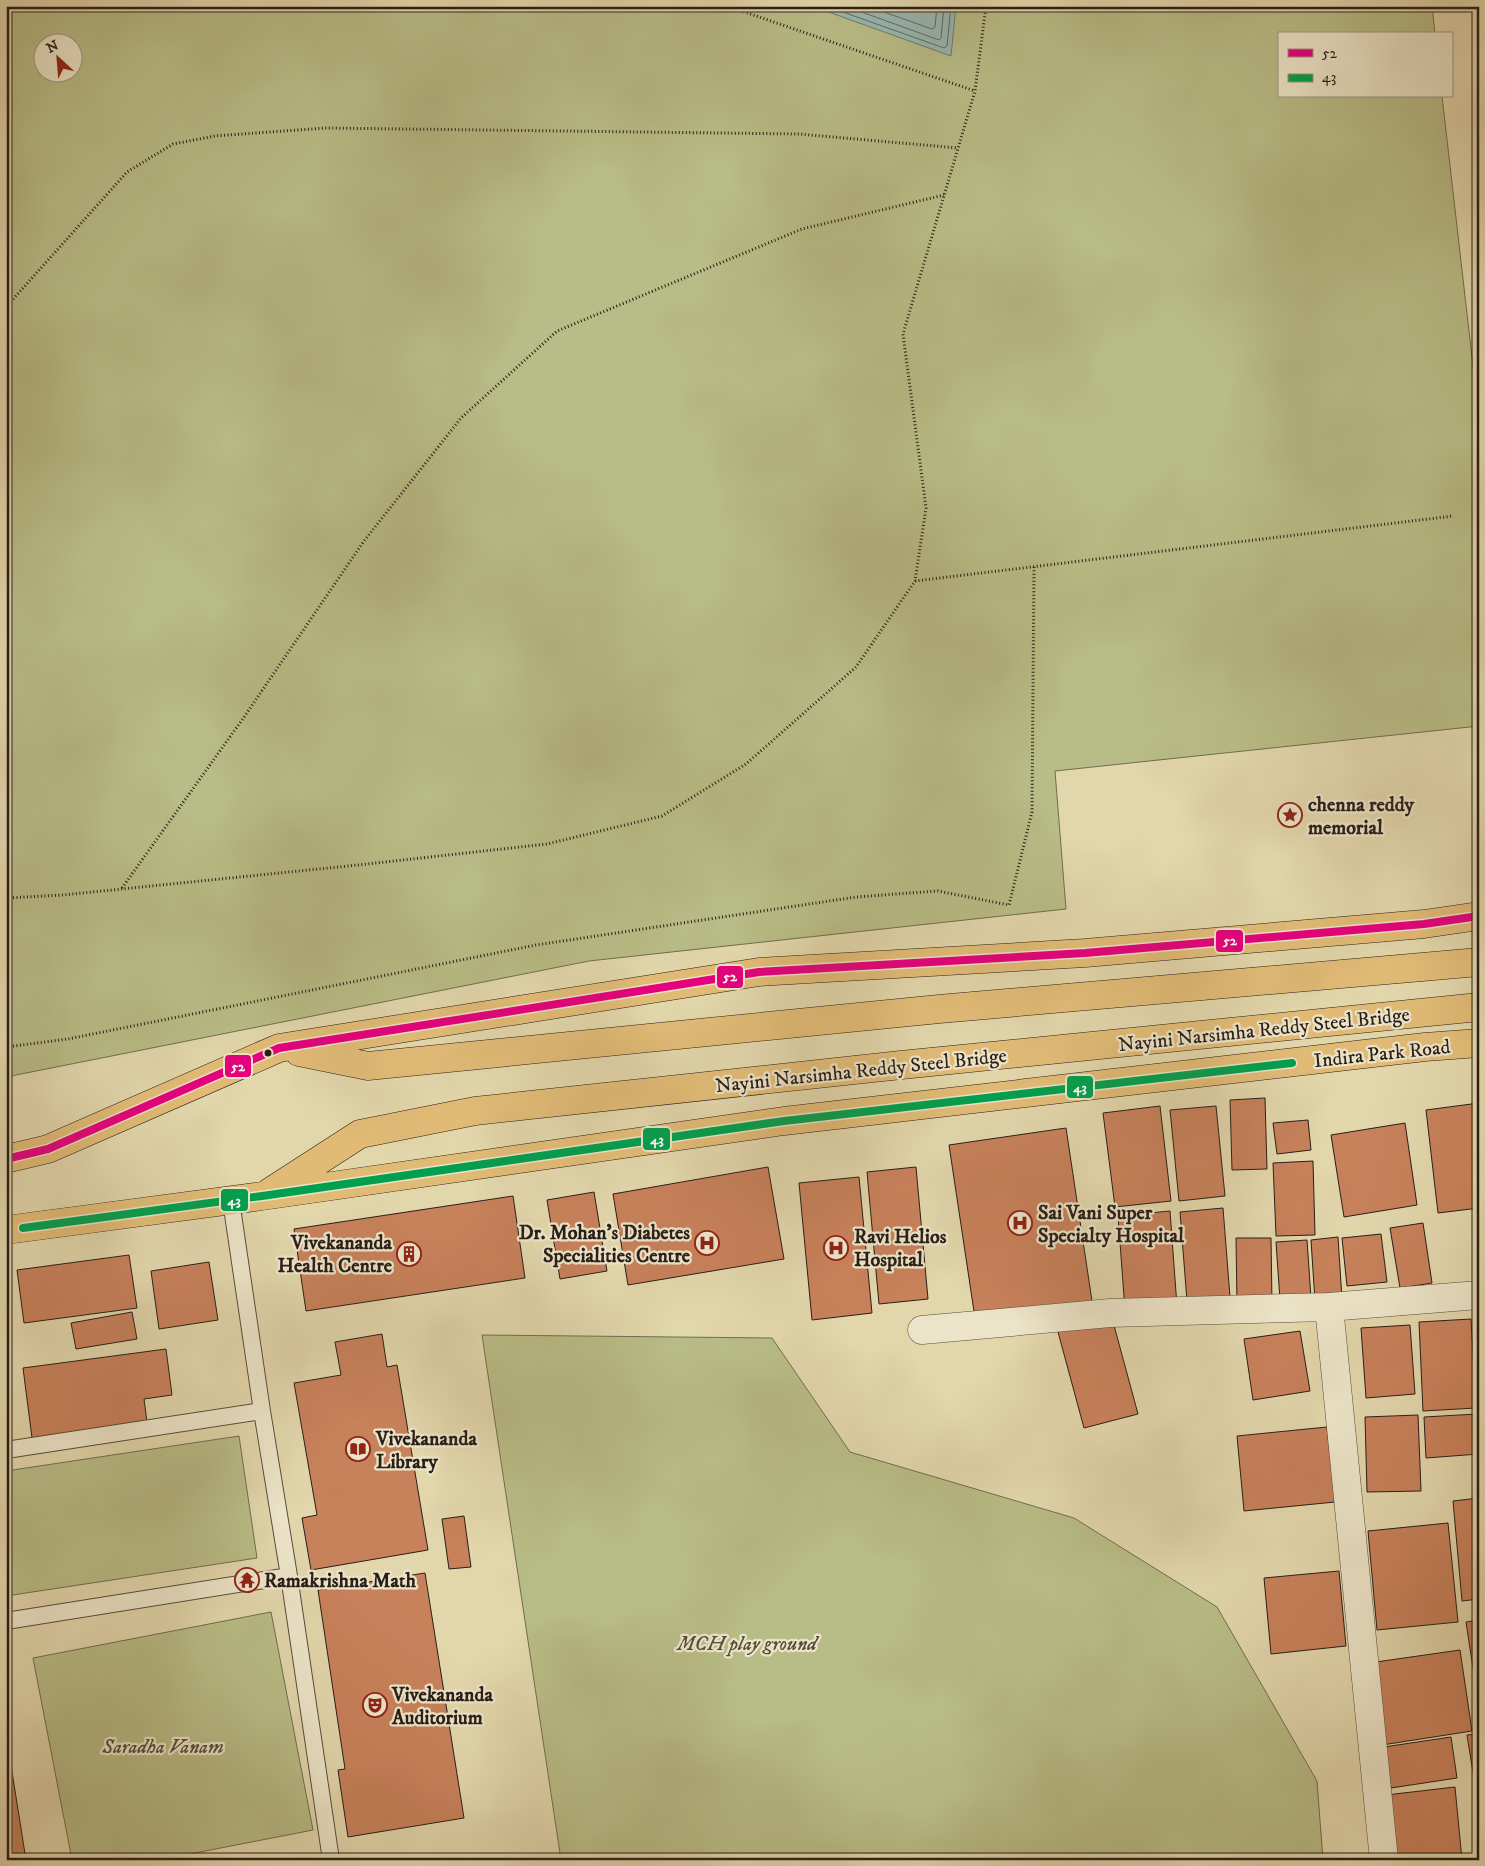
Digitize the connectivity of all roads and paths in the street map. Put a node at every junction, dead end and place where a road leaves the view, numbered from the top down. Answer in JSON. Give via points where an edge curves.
{"nodes":[{"id":1,"x":727,"y":6,"type":"edge"},
{"id":2,"x":986,"y":6,"type":"edge"},
{"id":3,"x":975,"y":91,"type":"junction"},
{"id":4,"x":958,"y":148,"type":"junction"},
{"id":5,"x":944,"y":195,"type":"junction"},
{"id":6,"x":6,"y":307,"type":"edge"},
{"id":7,"x":1453,"y":516,"type":"dead end"},
{"id":8,"x":1034,"y":567,"type":"junction"},
{"id":9,"x":916,"y":581,"type":"junction"},
{"id":10,"x":121,"y":888,"type":"junction"},
{"id":11,"x":6,"y":898,"type":"edge"},
{"id":12,"x":1479,"y":902,"type":"edge"},
{"id":13,"x":1479,"y":916,"type":"edge"},
{"id":14,"x":1424,"y":924,"type":"junction"},
{"id":15,"x":1479,"y":962,"type":"edge"},
{"id":16,"x":1479,"y":1007,"type":"edge"},
{"id":17,"x":1479,"y":1042,"type":"edge"},
{"id":18,"x":6,"y":1047,"type":"edge"},
{"id":19,"x":279,"y":1048,"type":"junction"},
{"id":20,"x":6,"y":1159,"type":"edge"},
{"id":21,"x":262,"y":1196,"type":"junction"},
{"id":22,"x":231,"y":1201,"type":"junction"},
{"id":23,"x":6,"y":1230,"type":"edge"},
{"id":24,"x":1479,"y":1295,"type":"edge"},
{"id":25,"x":1328,"y":1307,"type":"junction"},
{"id":26,"x":922,"y":1330,"type":"dead end"},
{"id":27,"x":262,"y":1411,"type":"junction"},
{"id":28,"x":6,"y":1450,"type":"edge"},
{"id":29,"x":290,"y":1576,"type":"junction"},
{"id":30,"x":6,"y":1621,"type":"edge"},
{"id":31,"x":331,"y":1860,"type":"edge"},
{"id":32,"x":1384,"y":1860,"type":"edge"}],
"edges":[{"from":1,"to":3,"type":"path"},
{"from":2,"to":3,"type":"path"},
{"from":3,"to":4,"type":"path"},
{"from":4,"to":5,"type":"path"},
{"from":4,"to":6,"type":"path","via":[[799,134],[326,128],[215,136],[172,144],[127,172]]},
{"from":5,"to":9,"type":"path","via":[[903,334],[926,508]]},
{"from":5,"to":10,"type":"path","via":[[802,229],[557,331],[461,418],[364,541],[242,720]]},
{"from":7,"to":8,"type":"path"},
{"from":8,"to":9,"type":"path"},
{"from":8,"to":18,"type":"path","via":[[1032,812],[1009,905],[938,891],[856,897],[536,945],[68,1039]]},
{"from":9,"to":10,"type":"path","via":[[856,667],[746,764],[662,816],[547,844]]},
{"from":10,"to":11,"type":"path"},
{"from":12,"to":14,"type":"main road"},
{"from":13,"to":14,"type":"main road"},
{"from":14,"to":19,"type":"main road","via":[[1085,953],[759,972]]},
{"from":15,"to":19,"type":"main road","via":[[939,1009],[368,1066]]},
{"from":16,"to":21,"type":"main road","name":"Nayini Narsimha Reddy Steel Bridge","via":[[475,1111],[360,1134]]},
{"from":17,"to":21,"type":"main road","name":"Indira Park Road","via":[[784,1121]]},
{"from":19,"to":20,"type":"main road","via":[[48,1149]]},
{"from":21,"to":22,"type":"main road","name":"Indira Park Road"},
{"from":22,"to":23,"type":"main road","name":"Indira Park Road"},
{"from":22,"to":27,"type":"lane"},
{"from":24,"to":25,"type":"street"},
{"from":25,"to":26,"type":"street","via":[[1110,1313]]},
{"from":25,"to":32,"type":"street"},
{"from":27,"to":28,"type":"lane"},
{"from":27,"to":29,"type":"lane"},
{"from":29,"to":30,"type":"lane"},
{"from":29,"to":31,"type":"lane"}]}
